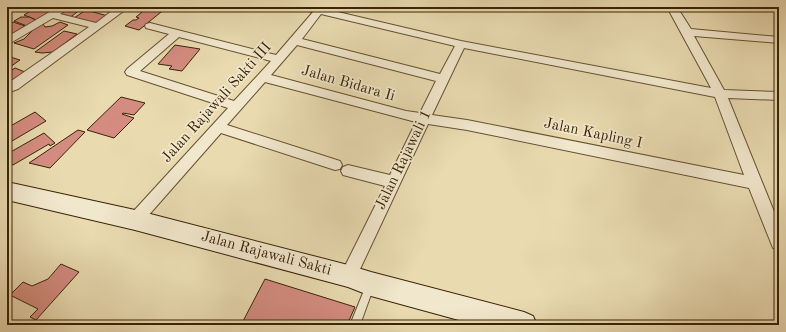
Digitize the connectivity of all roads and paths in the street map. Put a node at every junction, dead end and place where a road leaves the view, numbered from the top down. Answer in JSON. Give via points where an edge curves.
{"nodes":[{"id":1,"x":65,"y":7,"type":"edge"},
{"id":2,"x":124,"y":7,"type":"edge"},
{"id":3,"x":303,"y":7,"type":"edge"},
{"id":4,"x":672,"y":7,"type":"edge"},
{"id":5,"x":320,"y":9,"type":"edge"},
{"id":6,"x":52,"y":16,"type":"junction"},
{"id":7,"x":97,"y":26,"type":"junction"},
{"id":8,"x":150,"y":26,"type":"dead end"},
{"id":9,"x":687,"y":32,"type":"junction"},
{"id":10,"x":177,"y":33,"type":"junction"},
{"id":11,"x":779,"y":40,"type":"edge"},
{"id":12,"x":295,"y":41,"type":"junction"},
{"id":13,"x":7,"y":42,"type":"edge"},
{"id":14,"x":461,"y":44,"type":"junction"},
{"id":15,"x":278,"y":59,"type":"junction"},
{"id":16,"x":131,"y":72,"type":"junction"},
{"id":17,"x":263,"y":77,"type":"junction"},
{"id":18,"x":442,"y":79,"type":"junction"},
{"id":19,"x":120,"y":81,"type":"dead end"},
{"id":20,"x":7,"y":89,"type":"edge"},
{"id":21,"x":720,"y":94,"type":"junction"},
{"id":22,"x":779,"y":96,"type":"edge"},
{"id":23,"x":236,"y":106,"type":"junction"},
{"id":24,"x":424,"y":119,"type":"junction"},
{"id":25,"x":217,"y":127,"type":"junction"},
{"id":26,"x":394,"y":182,"type":"junction"},
{"id":27,"x":754,"y":183,"type":"junction"},
{"id":28,"x":7,"y":191,"type":"edge"},
{"id":29,"x":135,"y":220,"type":"junction"},
{"id":30,"x":778,"y":237,"type":"edge"},
{"id":31,"x":348,"y":276,"type":"junction"},
{"id":32,"x":371,"y":284,"type":"junction"},
{"id":33,"x":355,"y":325,"type":"edge"},
{"id":34,"x":524,"y":325,"type":"edge"}],
"edges":[{"from":1,"to":6,"type":"street"},
{"from":2,"to":7,"type":"street"},
{"from":3,"to":5,"type":"street"},
{"from":4,"to":9,"type":"street"},
{"from":5,"to":12,"type":"street","name":"Jalan Rajawali Sakti III"},
{"from":5,"to":14,"type":"street"},
{"from":6,"to":7,"type":"street"},
{"from":6,"to":13,"type":"street"},
{"from":7,"to":20,"type":"street"},
{"from":8,"to":10,"type":"street"},
{"from":9,"to":11,"type":"street"},
{"from":9,"to":21,"type":"street"},
{"from":10,"to":15,"type":"street"},
{"from":10,"to":16,"type":"street"},
{"from":12,"to":15,"type":"street","name":"Jalan Rajawali Sakti III"},
{"from":12,"to":18,"type":"street"},
{"from":14,"to":18,"type":"street","name":"Jalan Rajawali 1"},
{"from":14,"to":21,"type":"street"},
{"from":15,"to":17,"type":"street","name":"Jalan Rajawali Sakti III"},
{"from":16,"to":19,"type":"street"},
{"from":16,"to":23,"type":"street"},
{"from":17,"to":23,"type":"street","name":"Jalan Rajawali Sakti III"},
{"from":17,"to":24,"type":"street","name":"Jalan Bidara Ii"},
{"from":18,"to":24,"type":"street","name":"Jalan Rajawali 1"},
{"from":21,"to":22,"type":"street"},
{"from":21,"to":27,"type":"street"},
{"from":23,"to":25,"type":"street","name":"Jalan Rajawali Sakti III"},
{"from":24,"to":26,"type":"street","name":"Jalan Rajawali 1"},
{"from":24,"to":27,"type":"street","name":"Jalan Kapling I","via":[[467,125]]},
{"from":25,"to":26,"type":"street","via":[[341,168]]},
{"from":25,"to":29,"type":"street","name":"Jalan Rajawali Sakti III"},
{"from":26,"to":31,"type":"street","name":"Jalan Rajawali 1"},
{"from":27,"to":30,"type":"street"},
{"from":28,"to":29,"type":"street","name":"Jalan Rajawali Sakti"},
{"from":29,"to":31,"type":"street","name":"Jalan Rajawali Sakti"},
{"from":31,"to":32,"type":"street","name":"Jalan Rajawali Sakti"},
{"from":32,"to":33,"type":"lane"},
{"from":32,"to":34,"type":"street","name":"Jalan Rajawali Sakti"}]}
